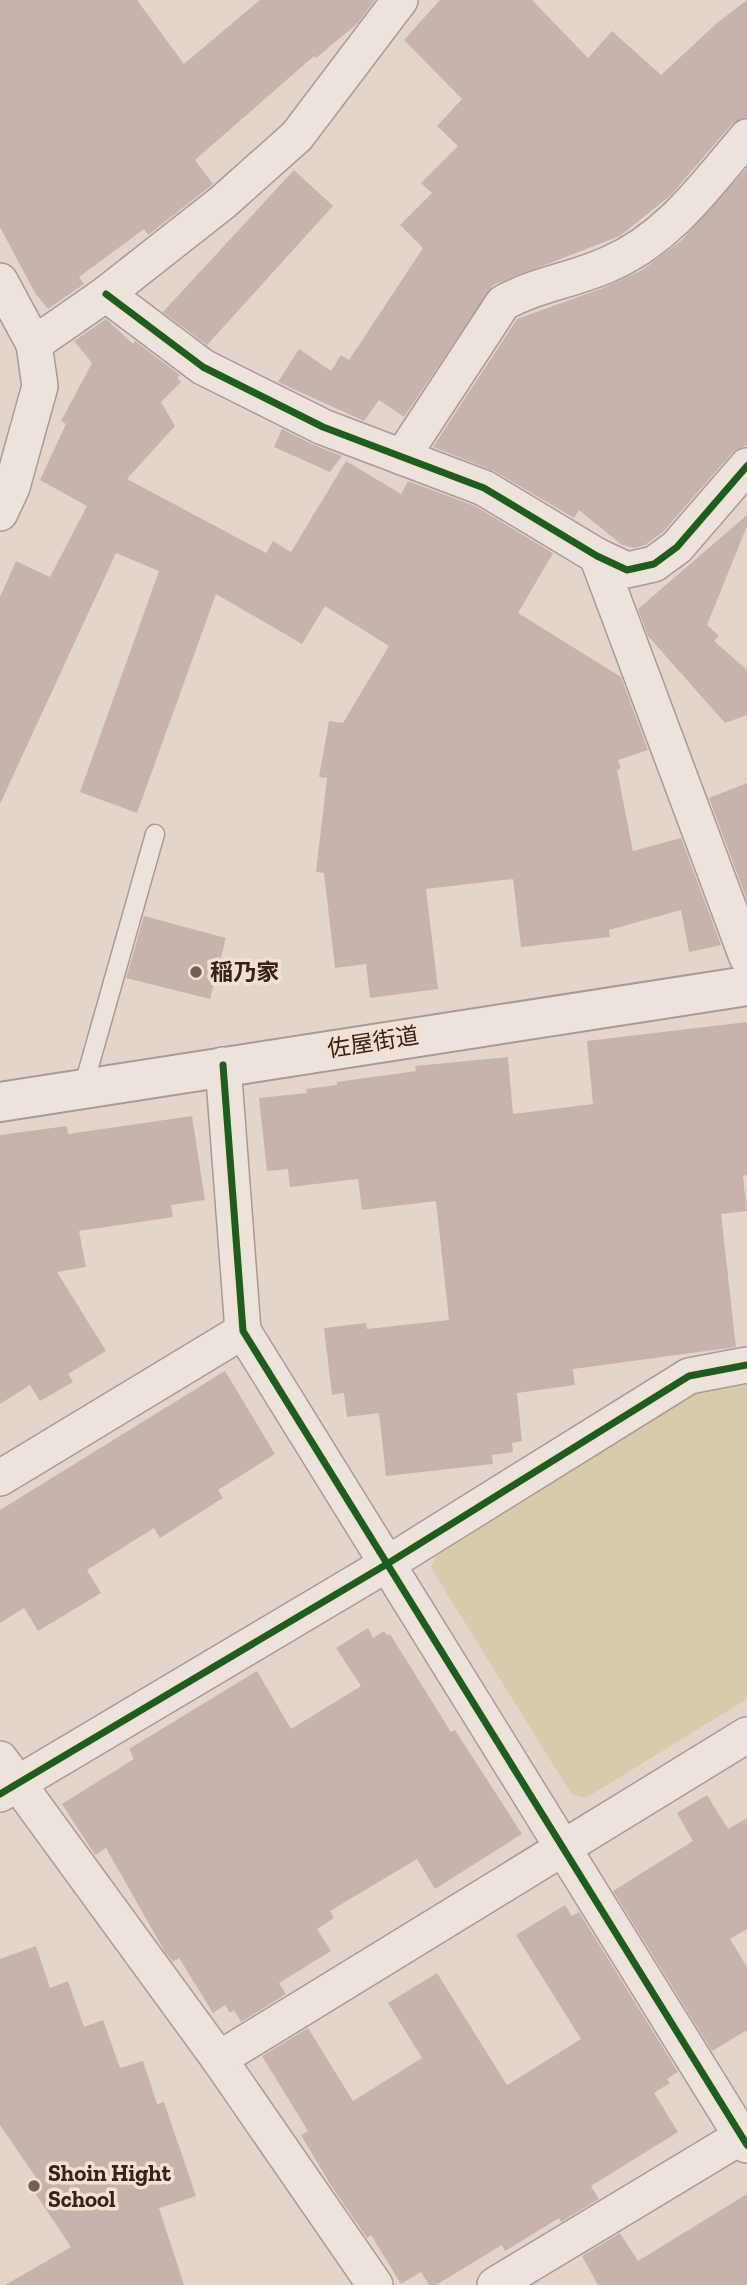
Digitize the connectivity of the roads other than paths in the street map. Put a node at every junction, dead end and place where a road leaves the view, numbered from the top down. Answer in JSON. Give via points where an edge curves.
{"nodes":[{"id":1,"x":400,"y":0,"type":"edge"},
{"id":2,"x":747,"y":137,"type":"edge"},
{"id":3,"x":0,"y":281,"type":"edge"},
{"id":4,"x":106,"y":294,"type":"junction"},
{"id":5,"x":34,"y":344,"type":"junction"},
{"id":6,"x":402,"y":457,"type":"junction"},
{"id":7,"x":747,"y":466,"type":"edge"},
{"id":8,"x":0,"y":513,"type":"edge"},
{"id":9,"x":597,"y":556,"type":"junction"},
{"id":10,"x":155,"y":834,"type":"dead end"},
{"id":11,"x":747,"y":957,"type":"edge"},
{"id":12,"x":747,"y":986,"type":"edge"},
{"id":13,"x":223,"y":1065,"type":"junction"},
{"id":14,"x":83,"y":1088,"type":"junction"},
{"id":15,"x":0,"y":1102,"type":"edge"},
{"id":16,"x":243,"y":1331,"type":"junction"},
{"id":17,"x":747,"y":1365,"type":"edge"},
{"id":18,"x":0,"y":1478,"type":"edge"},
{"id":19,"x":387,"y":1564,"type":"junction"},
{"id":20,"x":747,"y":1735,"type":"edge"},
{"id":21,"x":5,"y":1779,"type":"edge"},
{"id":22,"x":563,"y":1849,"type":"junction"},
{"id":23,"x":219,"y":2059,"type":"junction"},
{"id":24,"x":745,"y":2138,"type":"edge"},
{"id":25,"x":374,"y":2285,"type":"edge"},
{"id":26,"x":495,"y":2285,"type":"edge"}],
"edges":[{"from":1,"to":4,"type":"street","via":[[296,136],[223,202]]},
{"from":2,"to":6,"type":"street","via":[[670,227],[610,264],[525,291],[503,303]]},
{"from":3,"to":5,"type":"street"},
{"from":4,"to":5,"type":"street"},
{"from":4,"to":6,"type":"street","via":[[203,367],[323,427]]},
{"from":5,"to":8,"type":"street","via":[[40,386],[12,487]]},
{"from":6,"to":9,"type":"street","via":[[484,488]]},
{"from":7,"to":9,"type":"street","via":[[677,547],[654,564],[627,570]]},
{"from":9,"to":11,"type":"street"},
{"from":10,"to":14,"type":"lane"},
{"from":12,"to":13,"type":"street","name":"佐屋街道"},
{"from":13,"to":14,"type":"street","name":"佐屋街道"},
{"from":13,"to":16,"type":"street"},
{"from":14,"to":15,"type":"street","name":"佐屋街道"},
{"from":16,"to":18,"type":"street"},
{"from":16,"to":19,"type":"street"},
{"from":17,"to":19,"type":"street","via":[[689,1376]]},
{"from":19,"to":21,"type":"street"},
{"from":19,"to":22,"type":"street"},
{"from":20,"to":22,"type":"street"},
{"from":21,"to":23,"type":"street"},
{"from":22,"to":23,"type":"street"},
{"from":22,"to":24,"type":"street"},
{"from":23,"to":25,"type":"street"},
{"from":24,"to":26,"type":"street"}]}
